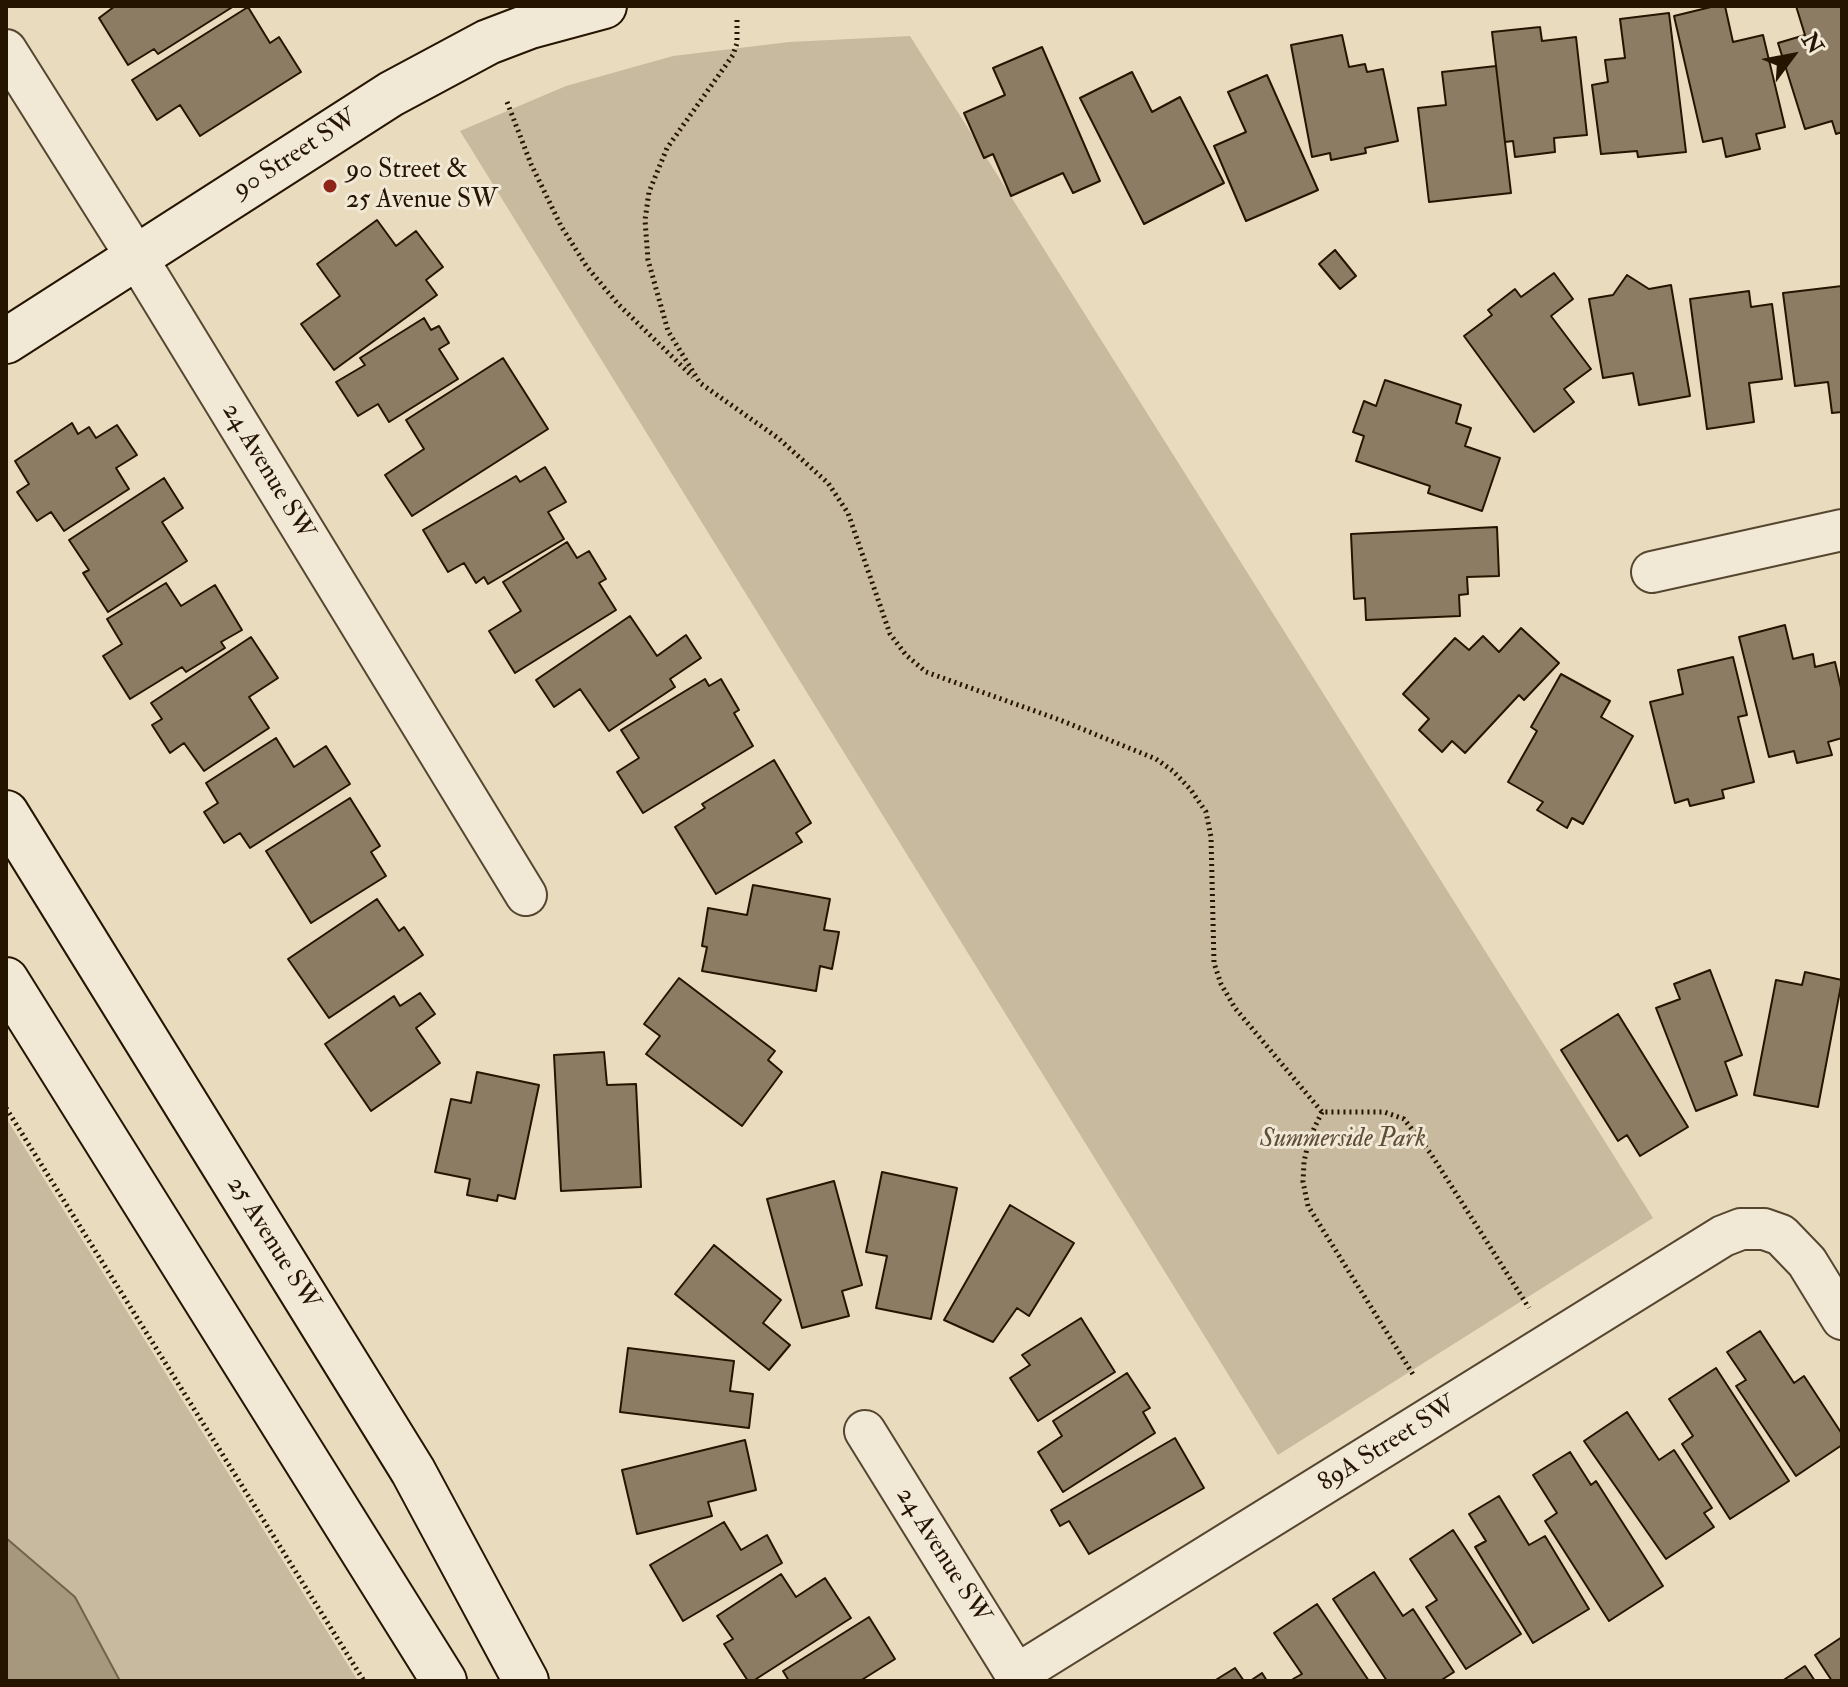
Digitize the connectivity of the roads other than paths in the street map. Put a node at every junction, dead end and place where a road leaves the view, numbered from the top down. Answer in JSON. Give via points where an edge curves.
{"nodes":[{"id":1,"x":604,"y":6,"type":"edge"},
{"id":2,"x":6,"y":50,"type":"edge"},
{"id":3,"x":137,"y":258,"type":"junction"},
{"id":4,"x":6,"y":341,"type":"edge"},
{"id":5,"x":1842,"y":530,"type":"edge"},
{"id":6,"x":1652,"y":572,"type":"dead end"},
{"id":7,"x":6,"y":813,"type":"edge"},
{"id":8,"x":526,"y":895,"type":"dead end"},
{"id":9,"x":6,"y":980,"type":"edge"},
{"id":10,"x":1842,"y":1319,"type":"edge"},
{"id":11,"x":865,"y":1431,"type":"dead end"},
{"id":12,"x":1018,"y":1678,"type":"edge"},
{"id":13,"x":444,"y":1681,"type":"edge"},
{"id":14,"x":526,"y":1681,"type":"edge"}],
"edges":[{"from":1,"to":3,"type":"main road","name":"90 Street SW","via":[[530,26],[445,64]]},
{"from":2,"to":3,"type":"street","name":"24 Avenue SW"},
{"from":3,"to":4,"type":"main road","name":"90 Street SW"},
{"from":3,"to":8,"type":"street","name":"24 Avenue SW"},
{"from":5,"to":6,"type":"street"},
{"from":7,"to":14,"type":"main road","name":"25 Avenue SW","via":[[413,1471]]},
{"from":9,"to":13,"type":"main road"},
{"from":10,"to":12,"type":"street","name":"89A Street SW","via":[[1792,1244],[1764,1229],[1741,1229],[1701,1248]]},
{"from":11,"to":12,"type":"street","name":"24 Avenue SW"}]}
